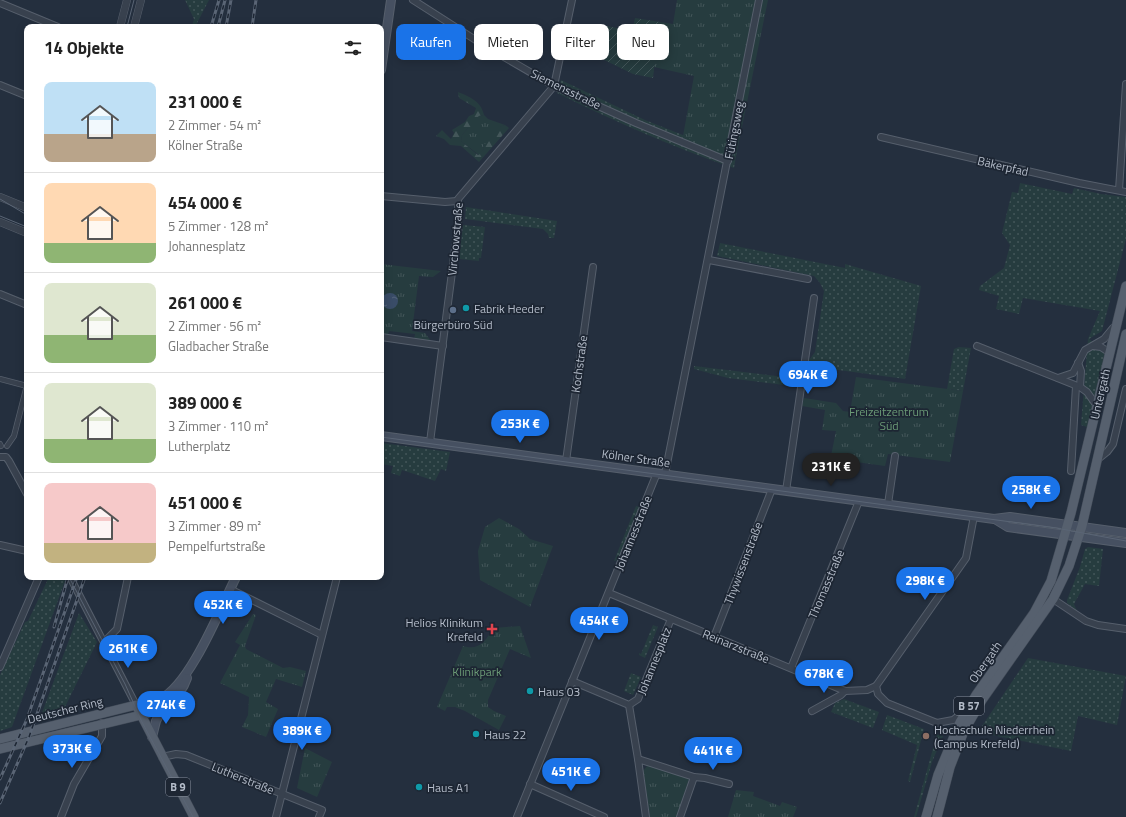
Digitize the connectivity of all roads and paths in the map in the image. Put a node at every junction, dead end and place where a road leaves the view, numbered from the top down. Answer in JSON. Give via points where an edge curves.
{"nodes":[{"id":1,"x":128,"y":0,"type":"edge"},
{"id":2,"x":141,"y":0,"type":"edge"},
{"id":3,"x":391,"y":0,"type":"edge"},
{"id":4,"x":413,"y":0,"type":"edge"},
{"id":5,"x":572,"y":0,"type":"edge"},
{"id":6,"x":759,"y":0,"type":"edge"},
{"id":7,"x":0,"y":3,"type":"edge"},
{"id":8,"x":51,"y":24,"type":"edge"},
{"id":9,"x":121,"y":24,"type":"edge"},
{"id":10,"x":135,"y":24,"type":"edge"},
{"id":11,"x":384,"y":49,"type":"edge"},
{"id":12,"x":1126,"y":84,"type":"edge"},
{"id":13,"x":0,"y":85,"type":"edge"},
{"id":14,"x":554,"y":86,"type":"junction"},
{"id":15,"x":24,"y":95,"type":"edge"},
{"id":16,"x":880,"y":137,"type":"dead end"},
{"id":17,"x":728,"y":161,"type":"junction"},
{"id":18,"x":1123,"y":191,"type":"edge"},
{"id":19,"x":384,"y":196,"type":"edge"},
{"id":20,"x":0,"y":197,"type":"edge"},
{"id":21,"x":457,"y":201,"type":"junction"},
{"id":22,"x":24,"y":207,"type":"edge"},
{"id":23,"x":0,"y":222,"type":"edge"},
{"id":24,"x":24,"y":232,"type":"edge"},
{"id":25,"x":709,"y":260,"type":"junction"},
{"id":26,"x":592,"y":267,"type":"dead end"},
{"id":27,"x":808,"y":279,"type":"dead end"},
{"id":28,"x":1126,"y":286,"type":"edge"},
{"id":29,"x":0,"y":294,"type":"edge"},
{"id":30,"x":814,"y":298,"type":"dead end"},
{"id":31,"x":24,"y":304,"type":"edge"},
{"id":32,"x":1118,"y":319,"type":"junction"},
{"id":33,"x":1126,"y":334,"type":"edge"},
{"id":34,"x":384,"y":337,"type":"edge"},
{"id":35,"x":443,"y":346,"type":"junction"},
{"id":36,"x":977,"y":346,"type":"dead end"},
{"id":37,"x":1092,"y":346,"type":"junction"},
{"id":38,"x":1110,"y":353,"type":"junction"},
{"id":39,"x":1078,"y":363,"type":"junction"},
{"id":40,"x":1058,"y":378,"type":"junction"},
{"id":41,"x":0,"y":379,"type":"edge"},
{"id":42,"x":1115,"y":379,"type":"junction"},
{"id":43,"x":24,"y":385,"type":"edge"},
{"id":44,"x":1078,"y":387,"type":"junction"},
{"id":45,"x":1126,"y":389,"type":"edge"},
{"id":46,"x":24,"y":398,"type":"edge"},
{"id":47,"x":1097,"y":406,"type":"junction"},
{"id":48,"x":384,"y":436,"type":"edge"},
{"id":49,"x":430,"y":442,"type":"junction"},
{"id":50,"x":7,"y":446,"type":"dead end"},
{"id":51,"x":895,"y":456,"type":"dead end"},
{"id":52,"x":1,"y":457,"type":"edge"},
{"id":53,"x":1097,"y":460,"type":"junction"},
{"id":54,"x":566,"y":461,"type":"junction"},
{"id":55,"x":1071,"y":471,"type":"dead end"},
{"id":56,"x":661,"y":474,"type":"junction"},
{"id":57,"x":24,"y":488,"type":"edge"},
{"id":58,"x":772,"y":489,"type":"junction"},
{"id":59,"x":786,"y":491,"type":"junction"},
{"id":60,"x":859,"y":501,"type":"junction"},
{"id":61,"x":888,"y":504,"type":"junction"},
{"id":62,"x":974,"y":516,"type":"junction"},
{"id":63,"x":994,"y":519,"type":"junction"},
{"id":64,"x":1068,"y":524,"type":"junction"},
{"id":65,"x":1082,"y":526,"type":"junction"},
{"id":66,"x":1126,"y":533,"type":"edge"},
{"id":67,"x":1065,"y":535,"type":"junction"},
{"id":68,"x":1079,"y":537,"type":"junction"},
{"id":69,"x":1126,"y":543,"type":"edge"},
{"id":70,"x":0,"y":545,"type":"edge"},
{"id":71,"x":24,"y":550,"type":"edge"},
{"id":72,"x":38,"y":580,"type":"edge"},
{"id":73,"x":72,"y":580,"type":"edge"},
{"id":74,"x":127,"y":580,"type":"edge"},
{"id":75,"x":234,"y":580,"type":"edge"},
{"id":76,"x":336,"y":580,"type":"edge"},
{"id":77,"x":230,"y":589,"type":"junction"},
{"id":78,"x":609,"y":593,"type":"junction"},
{"id":79,"x":1053,"y":599,"type":"junction"},
{"id":80,"x":671,"y":619,"type":"junction"},
{"id":81,"x":1126,"y":629,"type":"edge"},
{"id":82,"x":322,"y":635,"type":"junction"},
{"id":83,"x":714,"y":637,"type":"junction"},
{"id":84,"x":104,"y":642,"type":"junction"},
{"id":85,"x":192,"y":664,"type":"junction"},
{"id":86,"x":0,"y":667,"type":"edge"},
{"id":87,"x":792,"y":668,"type":"junction"},
{"id":88,"x":572,"y":682,"type":"junction"},
{"id":89,"x":876,"y":686,"type":"junction"},
{"id":90,"x":845,"y":691,"type":"junction"},
{"id":91,"x":136,"y":704,"type":"junction"},
{"id":92,"x":970,"y":704,"type":"junction"},
{"id":93,"x":629,"y":705,"type":"junction"},
{"id":94,"x":163,"y":708,"type":"junction"},
{"id":95,"x":812,"y":711,"type":"dead end"},
{"id":96,"x":141,"y":715,"type":"junction"},
{"id":97,"x":102,"y":723,"type":"junction"},
{"id":98,"x":152,"y":737,"type":"junction"},
{"id":99,"x":0,"y":739,"type":"edge"},
{"id":100,"x":0,"y":749,"type":"edge"},
{"id":101,"x":162,"y":757,"type":"junction"},
{"id":102,"x":638,"y":760,"type":"junction"},
{"id":103,"x":694,"y":777,"type":"junction"},
{"id":104,"x":530,"y":784,"type":"junction"},
{"id":105,"x":729,"y":784,"type":"dead end"},
{"id":106,"x":282,"y":794,"type":"junction"},
{"id":107,"x":62,"y":817,"type":"edge"},
{"id":108,"x":194,"y":817,"type":"edge"},
{"id":109,"x":276,"y":817,"type":"edge"},
{"id":110,"x":318,"y":817,"type":"edge"},
{"id":111,"x":517,"y":817,"type":"edge"},
{"id":112,"x":604,"y":817,"type":"edge"},
{"id":113,"x":646,"y":817,"type":"edge"},
{"id":114,"x":680,"y":817,"type":"edge"},
{"id":115,"x":926,"y":817,"type":"edge"},
{"id":116,"x":937,"y":817,"type":"edge"}],
"edges":[{"from":1,"to":9,"type":"street"},
{"from":2,"to":10,"type":"street"},
{"from":3,"to":11,"type":"main road"},
{"from":4,"to":14,"type":"street","name":"Siemensstraße"},
{"from":5,"to":14,"type":"street","name":"Virchowstraße"},
{"from":6,"to":17,"type":"street","name":"Fütingsweg"},
{"from":7,"to":8,"type":"street"},
{"from":12,"to":18,"type":"street"},
{"from":13,"to":15,"type":"street"},
{"from":14,"to":17,"type":"street","name":"Siemensstraße"},
{"from":14,"to":21,"type":"street","name":"Virchowstraße"},
{"from":16,"to":18,"type":"street","name":"Bäkerpfad","via":[[1064,180]]},
{"from":17,"to":25,"type":"street","name":"Fütingsweg"},
{"from":19,"to":21,"type":"street"},
{"from":20,"to":22,"type":"street"},
{"from":21,"to":35,"type":"street","name":"Virchowstraße","via":[[459,220]]},
{"from":23,"to":24,"type":"street"},
{"from":25,"to":27,"type":"street"},
{"from":25,"to":56,"type":"street","name":"Fütingsweg"},
{"from":26,"to":54,"type":"street","name":"Kochstraße"},
{"from":28,"to":32,"type":"main road","name":"Untergath","number":"B 57"},
{"from":29,"to":31,"type":"street"},
{"from":30,"to":59,"type":"street"},
{"from":32,"to":37,"type":"street","name":"Untergath","via":[[1110,333]]},
{"from":32,"to":38,"type":"main road","name":"Untergath","number":"B 57"},
{"from":33,"to":42,"type":"main road","name":"Untergath","number":"B 57"},
{"from":34,"to":35,"type":"street"},
{"from":35,"to":49,"type":"street","name":"Virchowstraße"},
{"from":36,"to":40,"type":"street","name":"Untergath"},
{"from":37,"to":38,"type":"street","name":"Untergath","via":[[1101,347]]},
{"from":37,"to":39,"type":"street","name":"Untergath","via":[[1085,350]]},
{"from":38,"to":42,"type":"main road","number":"B 57","via":[[1116,366]]},
{"from":38,"to":47,"type":"main road","name":"Untergath","number":"B 57"},
{"from":39,"to":40,"type":"street","name":"Untergath","via":[[1073,373]]},
{"from":39,"to":44,"type":"street","name":"Untergath","via":[[1081,371]]},
{"from":40,"to":44,"type":"street","name":"Untergath"},
{"from":41,"to":43,"type":"street"},
{"from":42,"to":53,"type":"main road","name":"Untergath","number":"B 57"},
{"from":44,"to":47,"type":"street","name":"Untergath","via":[[1087,392]]},
{"from":44,"to":55,"type":"street","name":"Untergath"},
{"from":45,"to":53,"type":"street","name":"Untergath","via":[[1113,444]]},
{"from":46,"to":50,"type":"street","via":[[14,436]]},
{"from":47,"to":64,"type":"main road","name":"Untergath","number":"B 57"},
{"from":48,"to":49,"type":"main road","name":"Kölner Straße"},
{"from":49,"to":54,"type":"main road","name":"Kölner Straße"},
{"from":51,"to":61,"type":"street"},
{"from":52,"to":57,"type":"street","via":[[9,461]]},
{"from":53,"to":65,"type":"main road","name":"Untergath","number":"B 57"},
{"from":54,"to":56,"type":"main road","name":"Kölner Straße"},
{"from":56,"to":58,"type":"main road","name":"Kölner Straße"},
{"from":56,"to":78,"type":"street","name":"Johannesstraße"},
{"from":58,"to":59,"type":"main road","name":"Kölner Straße"},
{"from":58,"to":83,"type":"street","name":"Thywissenstraße"},
{"from":59,"to":60,"type":"main road","name":"Kölner Straße"},
{"from":60,"to":61,"type":"main road","name":"Kölner Straße"},
{"from":60,"to":87,"type":"street","name":"Thomasstraße"},
{"from":61,"to":62,"type":"main road","name":"Kölner Straße"},
{"from":62,"to":63,"type":"main road","name":"Kölner Straße"},
{"from":62,"to":89,"type":"street","via":[[966,558]]},
{"from":63,"to":64,"type":"main road","name":"Kölner Straße","via":[[1010,517]]},
{"from":63,"to":67,"type":"main road","name":"Kölner Straße","via":[[1008,527]]},
{"from":64,"to":65,"type":"main road","name":"Kölner Straße"},
{"from":64,"to":67,"type":"main road","name":"Obergath","number":"B 57"},
{"from":65,"to":66,"type":"main road","name":"Kölner Straße"},
{"from":65,"to":68,"type":"main road","name":"Obergath","number":"B 57"},
{"from":67,"to":68,"type":"main road","name":"Kölner Straße"},
{"from":67,"to":92,"type":"main road","name":"Obergath","number":"B 57","via":[[1043,598]]},
{"from":68,"to":69,"type":"main road","name":"Kölner Straße"},
{"from":68,"to":79,"type":"main road","name":"Obergath","number":"B 57"},
{"from":70,"to":71,"type":"street"},
{"from":72,"to":86,"type":"street"},
{"from":73,"to":84,"type":"street"},
{"from":74,"to":84,"type":"street","via":[[117,629]]},
{"from":75,"to":77,"type":"main road"},
{"from":76,"to":82,"type":"street"},
{"from":77,"to":82,"type":"street"},
{"from":77,"to":85,"type":"main road"},
{"from":78,"to":80,"type":"street","name":"Johannesplatz"},
{"from":78,"to":88,"type":"street"},
{"from":79,"to":81,"type":"street","via":[[1086,621]]},
{"from":79,"to":116,"type":"main road","name":"Obergath","number":"B 57","via":[[982,700],[964,731],[950,767]]},
{"from":80,"to":83,"type":"street","name":"Reinarzstraße"},
{"from":80,"to":93,"type":"street","name":"Johannesplatz","via":[[638,699]]},
{"from":82,"to":106,"type":"street"},
{"from":83,"to":87,"type":"street","name":"Reinarzstraße"},
{"from":84,"to":91,"type":"street"},
{"from":85,"to":91,"type":"main road","via":[[183,680],[170,692],[160,699]]},
{"from":85,"to":94,"type":"main road","via":[[186,683],[177,696]]},
{"from":87,"to":90,"type":"street","name":"Reinarzstraße"},
{"from":88,"to":93,"type":"street","name":"Johannesplatz"},
{"from":88,"to":104,"type":"street"},
{"from":89,"to":90,"type":"street","name":"Reinarzstraße","via":[[867,690]]},
{"from":89,"to":92,"type":"street","via":[[878,694],[886,704],[937,723],[953,720]]},
{"from":90,"to":95,"type":"street"},
{"from":91,"to":96,"type":"main road","number":"B 9"},
{"from":91,"to":99,"type":"main road","name":"Deutscher Ring"},
{"from":92,"to":115,"type":"main road","name":"Obergath","number":"B 57","via":[[945,756]]},
{"from":93,"to":102,"type":"street"},
{"from":94,"to":96,"type":"main road"},
{"from":94,"to":98,"type":"main road"},
{"from":96,"to":97,"type":"main road","name":"Deutscher Ring"},
{"from":96,"to":98,"type":"main road","number":"B 9"},
{"from":97,"to":100,"type":"main road","name":"Deutscher Ring"},
{"from":97,"to":107,"type":"street","via":[[102,736],[74,784]]},
{"from":98,"to":101,"type":"main road","number":"B 9"},
{"from":101,"to":106,"type":"street","name":"Lutherstraße","via":[[186,755]]},
{"from":101,"to":108,"type":"main road","number":"B 9"},
{"from":102,"to":103,"type":"street"},
{"from":102,"to":113,"type":"street"},
{"from":103,"to":105,"type":"street"},
{"from":103,"to":114,"type":"street"},
{"from":104,"to":111,"type":"street"},
{"from":104,"to":112,"type":"street"},
{"from":106,"to":109,"type":"street"},
{"from":106,"to":110,"type":"street","name":"Lutherstraße","via":[[322,810]]}]}
